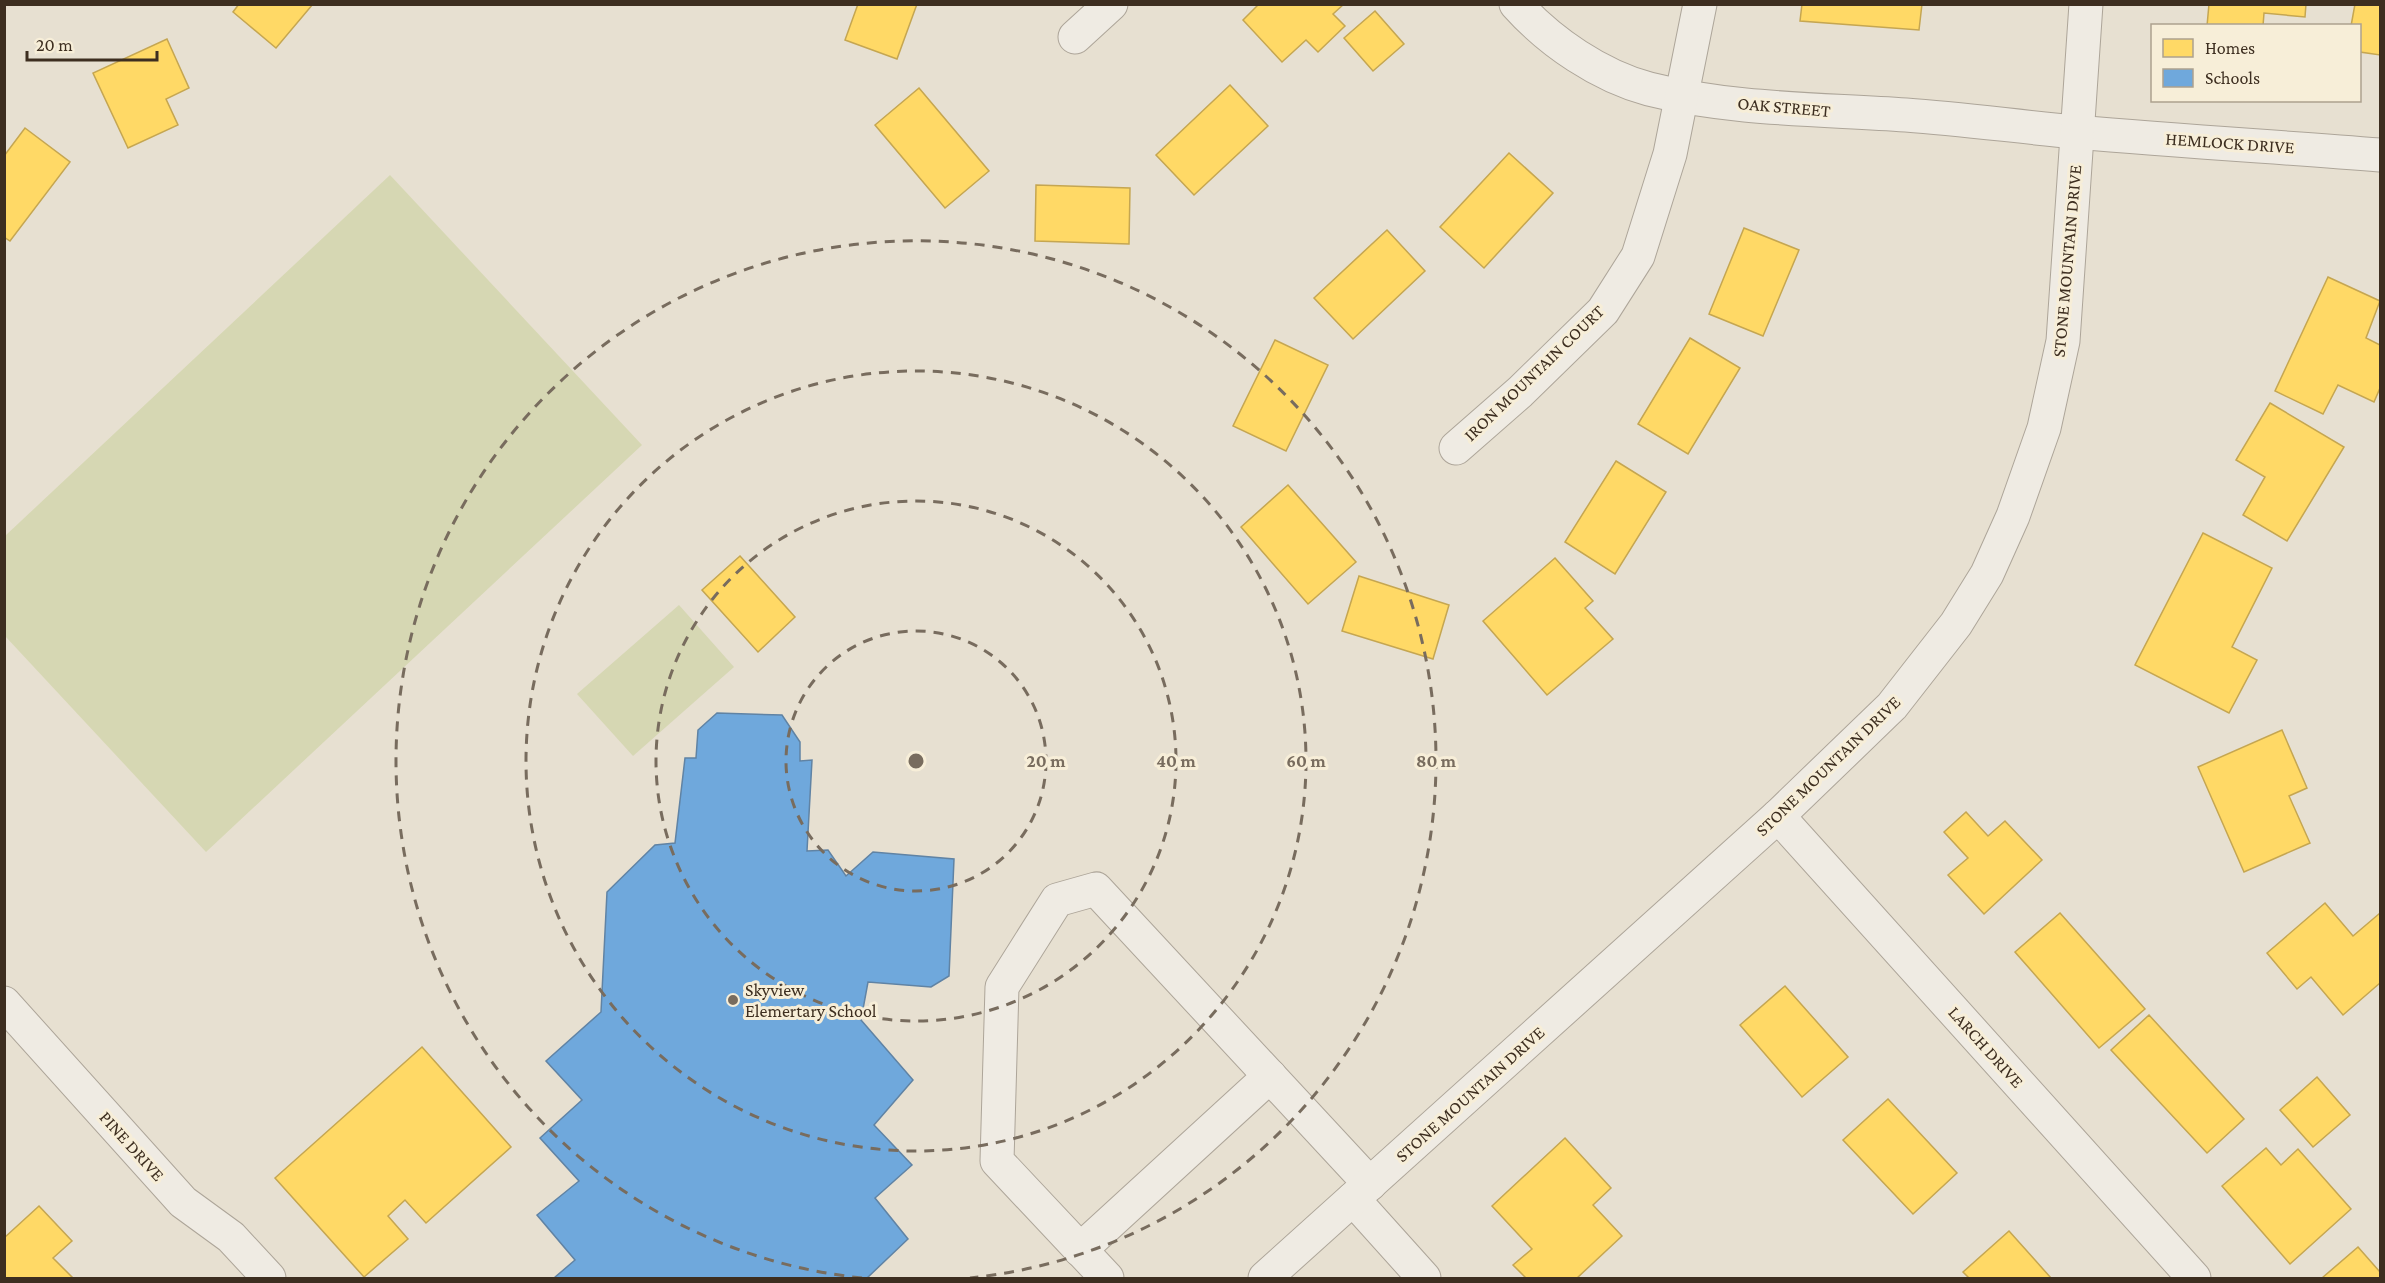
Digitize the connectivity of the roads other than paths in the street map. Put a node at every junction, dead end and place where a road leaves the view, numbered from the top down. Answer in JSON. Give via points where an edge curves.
{"nodes":[{"id":1,"x":1111,"y":4,"type":"edge"},
{"id":2,"x":1516,"y":4,"type":"edge"},
{"id":3,"x":1700,"y":4,"type":"edge"},
{"id":4,"x":2086,"y":4,"type":"edge"},
{"id":5,"x":1075,"y":37,"type":"dead end"},
{"id":6,"x":1682,"y":95,"type":"junction"},
{"id":7,"x":2079,"y":132,"type":"junction"},
{"id":8,"x":2380,"y":155,"type":"edge"},
{"id":9,"x":1456,"y":448,"type":"dead end"},
{"id":10,"x":1778,"y":816,"type":"junction"},
{"id":11,"x":4,"y":1003,"type":"edge"},
{"id":12,"x":1270,"y":1076,"type":"junction"},
{"id":13,"x":1361,"y":1191,"type":"junction"},
{"id":14,"x":1080,"y":1250,"type":"junction"},
{"id":15,"x":269,"y":1278,"type":"edge"},
{"id":16,"x":1107,"y":1278,"type":"edge"},
{"id":17,"x":1265,"y":1278,"type":"edge"},
{"id":18,"x":1424,"y":1278,"type":"edge"},
{"id":19,"x":2194,"y":1278,"type":"edge"}],
"edges":[{"from":1,"to":5,"type":"street"},
{"from":2,"to":6,"type":"street","name":"OAK STREET","via":[[1533,23],[1576,55],[1624,80]]},
{"from":3,"to":6,"type":"street","name":"IRON MOUNTAIN COURT"},
{"from":4,"to":7,"type":"street","name":"STONE MOUNTAIN DRIVE"},
{"from":6,"to":7,"type":"street","name":"OAK STREET","via":[[1775,108],[1906,115]]},
{"from":6,"to":9,"type":"street","name":"IRON MOUNTAIN COURT","via":[[1670,154],[1638,256],[1603,311]]},
{"from":7,"to":8,"type":"street","name":"HEMLOCK DRIVE"},
{"from":7,"to":10,"type":"street","name":"STONE MOUNTAIN DRIVE","via":[[2063,341],[2044,428],[2013,516],[1987,574],[1956,624],[1899,697]]},
{"from":10,"to":13,"type":"street","name":"STONE MOUNTAIN DRIVE"},
{"from":10,"to":19,"type":"street","name":"LARCH DRIVE"},
{"from":11,"to":15,"type":"street","name":"PINE DRIVE","via":[[183,1202],[231,1237]]},
{"from":12,"to":13,"type":"street"},
{"from":12,"to":14,"type":"street"},
{"from":12,"to":14,"type":"street","via":[[1096,889],[1057,900],[1002,987],[997,1161]]},
{"from":13,"to":17,"type":"street","name":"STONE MOUNTAIN DRIVE"},
{"from":13,"to":18,"type":"street"},
{"from":14,"to":16,"type":"street"}]}
